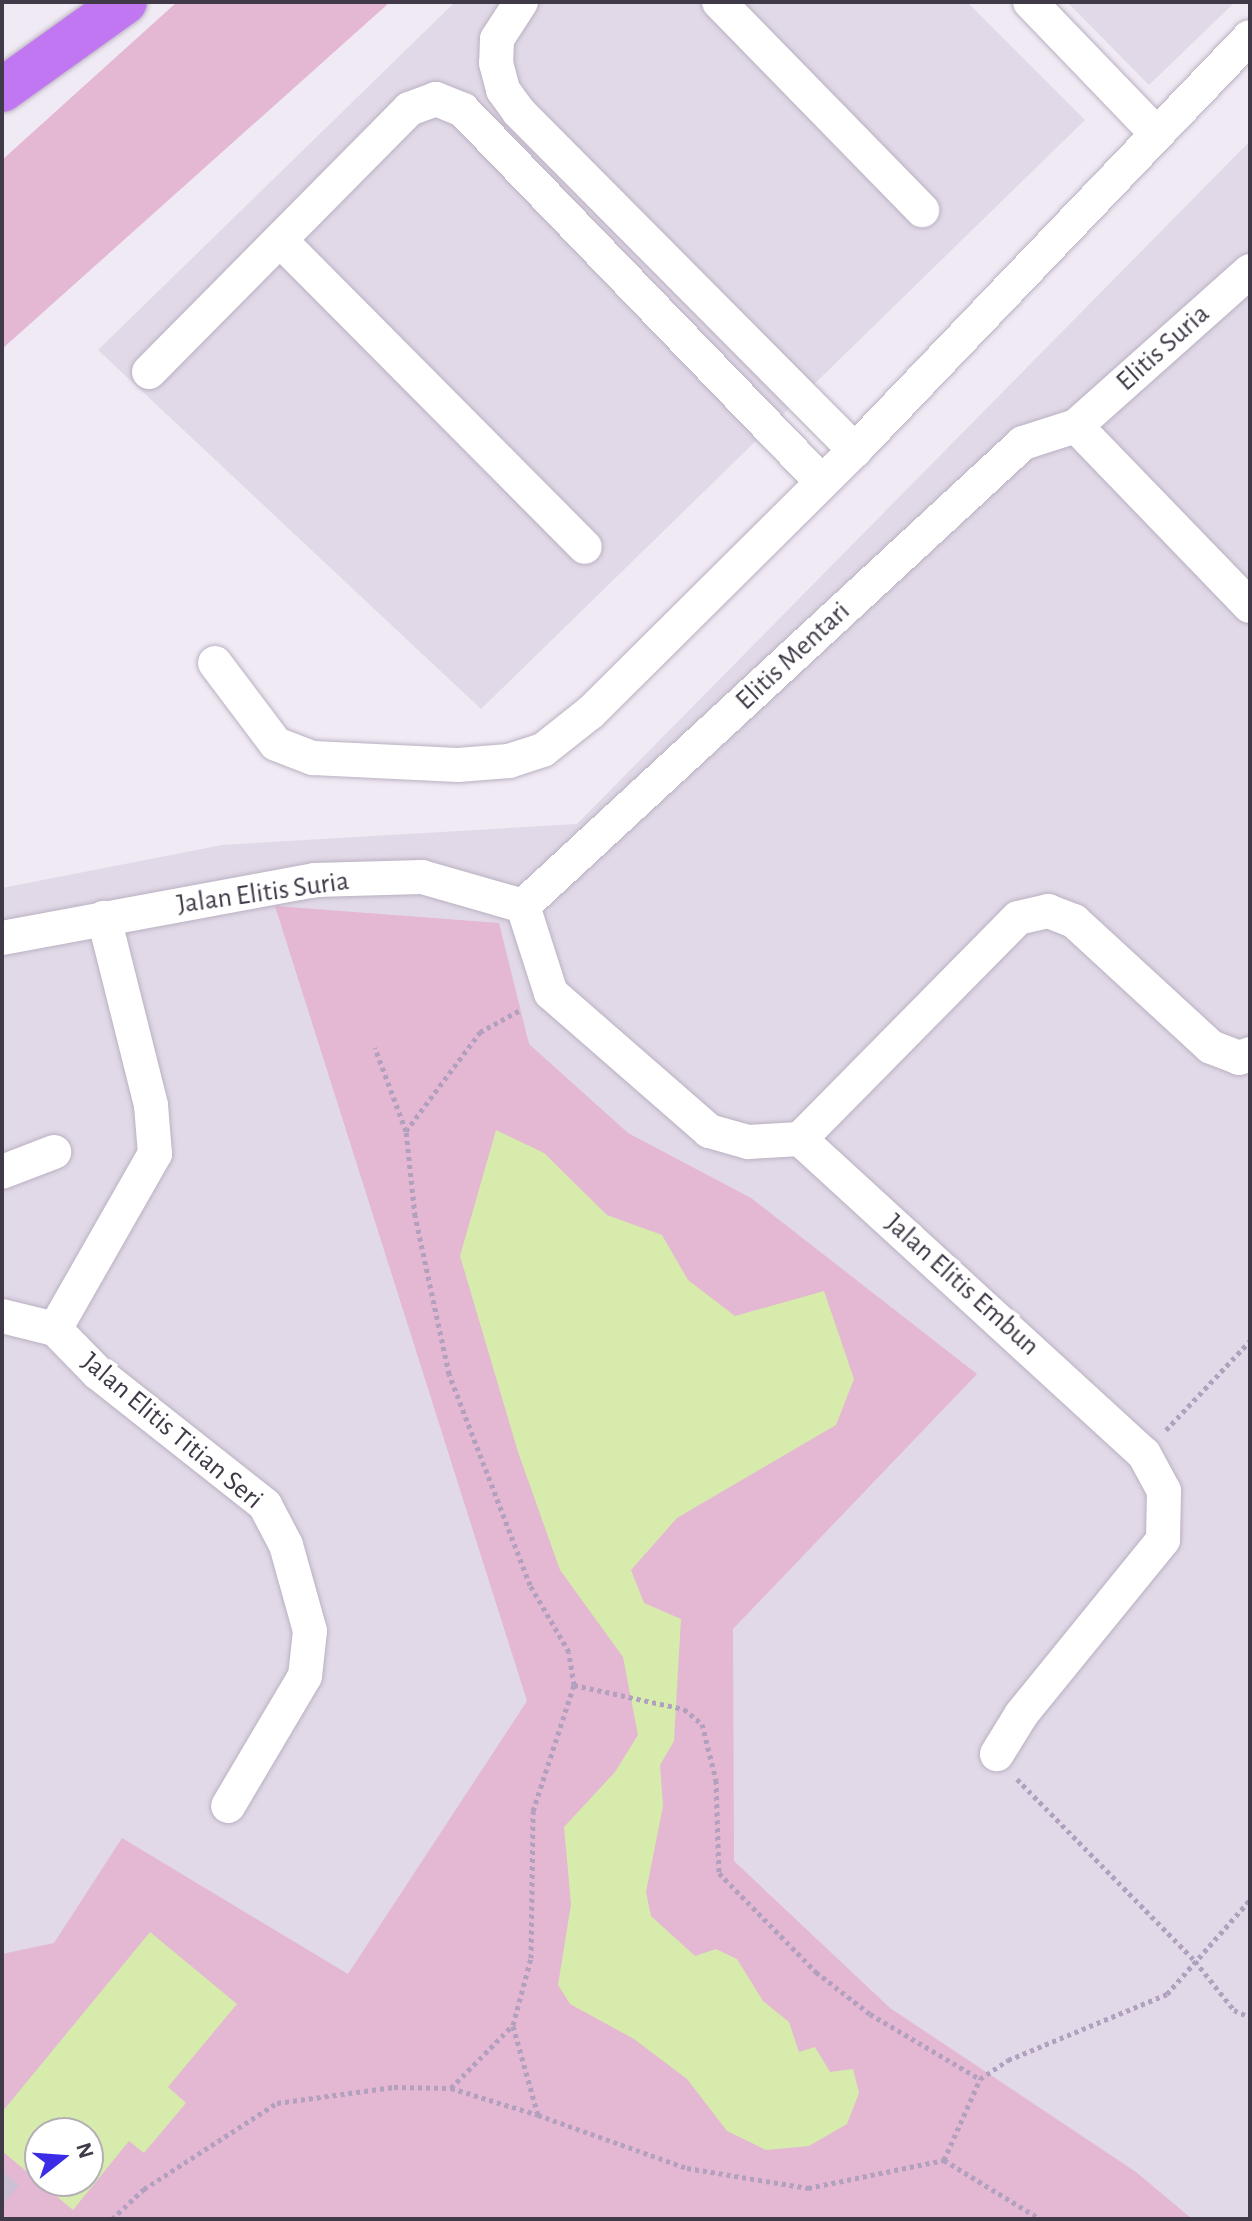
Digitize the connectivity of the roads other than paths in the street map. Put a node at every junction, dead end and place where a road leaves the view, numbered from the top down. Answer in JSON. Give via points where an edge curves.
{"nodes":[{"id":1,"x":125,"y":2,"type":"edge"},
{"id":2,"x":521,"y":2,"type":"edge"},
{"id":3,"x":719,"y":2,"type":"edge"},
{"id":4,"x":1030,"y":2,"type":"edge"},
{"id":5,"x":1250,"y":37,"type":"edge"},
{"id":6,"x":2,"y":90,"type":"edge"},
{"id":7,"x":1155,"y":132,"type":"junction"},
{"id":8,"x":922,"y":210,"type":"dead end"},
{"id":9,"x":281,"y":241,"type":"junction"},
{"id":10,"x":1250,"y":271,"type":"edge"},
{"id":11,"x":149,"y":372,"type":"dead end"},
{"id":12,"x":1076,"y":426,"type":"junction"},
{"id":13,"x":855,"y":450,"type":"junction"},
{"id":14,"x":822,"y":482,"type":"junction"},
{"id":15,"x":585,"y":547,"type":"dead end"},
{"id":16,"x":1250,"y":606,"type":"edge"},
{"id":17,"x":215,"y":663,"type":"dead end"},
{"id":18,"x":523,"y":906,"type":"junction"},
{"id":19,"x":104,"y":918,"type":"junction"},
{"id":20,"x":2,"y":938,"type":"edge"},
{"id":21,"x":1250,"y":1054,"type":"edge"},
{"id":22,"x":800,"y":1139,"type":"junction"},
{"id":23,"x":54,"y":1152,"type":"dead end"},
{"id":24,"x":2,"y":1172,"type":"edge"},
{"id":25,"x":2,"y":1316,"type":"edge"},
{"id":26,"x":55,"y":1329,"type":"junction"},
{"id":27,"x":997,"y":1754,"type":"road end"},
{"id":28,"x":228,"y":1806,"type":"dead end"}],
"edges":[{"from":1,"to":6,"type":"highway"},
{"from":2,"to":13,"type":"street","via":[[497,39],[496,63],[503,90],[519,112]]},
{"from":3,"to":8,"type":"street"},
{"from":4,"to":7,"type":"street"},
{"from":5,"to":7,"type":"street"},
{"from":7,"to":13,"type":"street"},
{"from":9,"to":11,"type":"street"},
{"from":9,"to":14,"type":"street","via":[[409,109],[436,99],[463,110]]},
{"from":9,"to":15,"type":"street"},
{"from":10,"to":12,"type":"street","name":"Elitis Suria"},
{"from":12,"to":16,"type":"street"},
{"from":12,"to":18,"type":"street","name":"Elitis Mentari","via":[[1023,443]]},
{"from":13,"to":14,"type":"street"},
{"from":14,"to":17,"type":"street","via":[[591,712],[543,750],[509,761],[458,765],[313,758],[276,744]]},
{"from":18,"to":19,"type":"street","name":"Jalan Elitis Suria","via":[[422,877],[314,880]]},
{"from":18,"to":22,"type":"street","via":[[551,993],[709,1131],[748,1142]]},
{"from":19,"to":20,"type":"street","name":"Jalan Elitis Suria"},
{"from":19,"to":26,"type":"street","via":[[151,1105],[155,1154]]},
{"from":21,"to":22,"type":"street","via":[[1239,1058],[1211,1047],[1074,921],[1048,911],[1018,918]]},
{"from":22,"to":27,"type":"street","name":"Jalan Elitis Embun","via":[[1144,1454],[1164,1491],[1163,1540],[1021,1715]]},
{"from":23,"to":24,"type":"street"},
{"from":25,"to":26,"type":"street"},
{"from":26,"to":28,"type":"street","name":"Jalan Elitis Titian Seri","via":[[98,1373],[265,1505],[286,1545],[310,1631],[305,1676]]}]}
